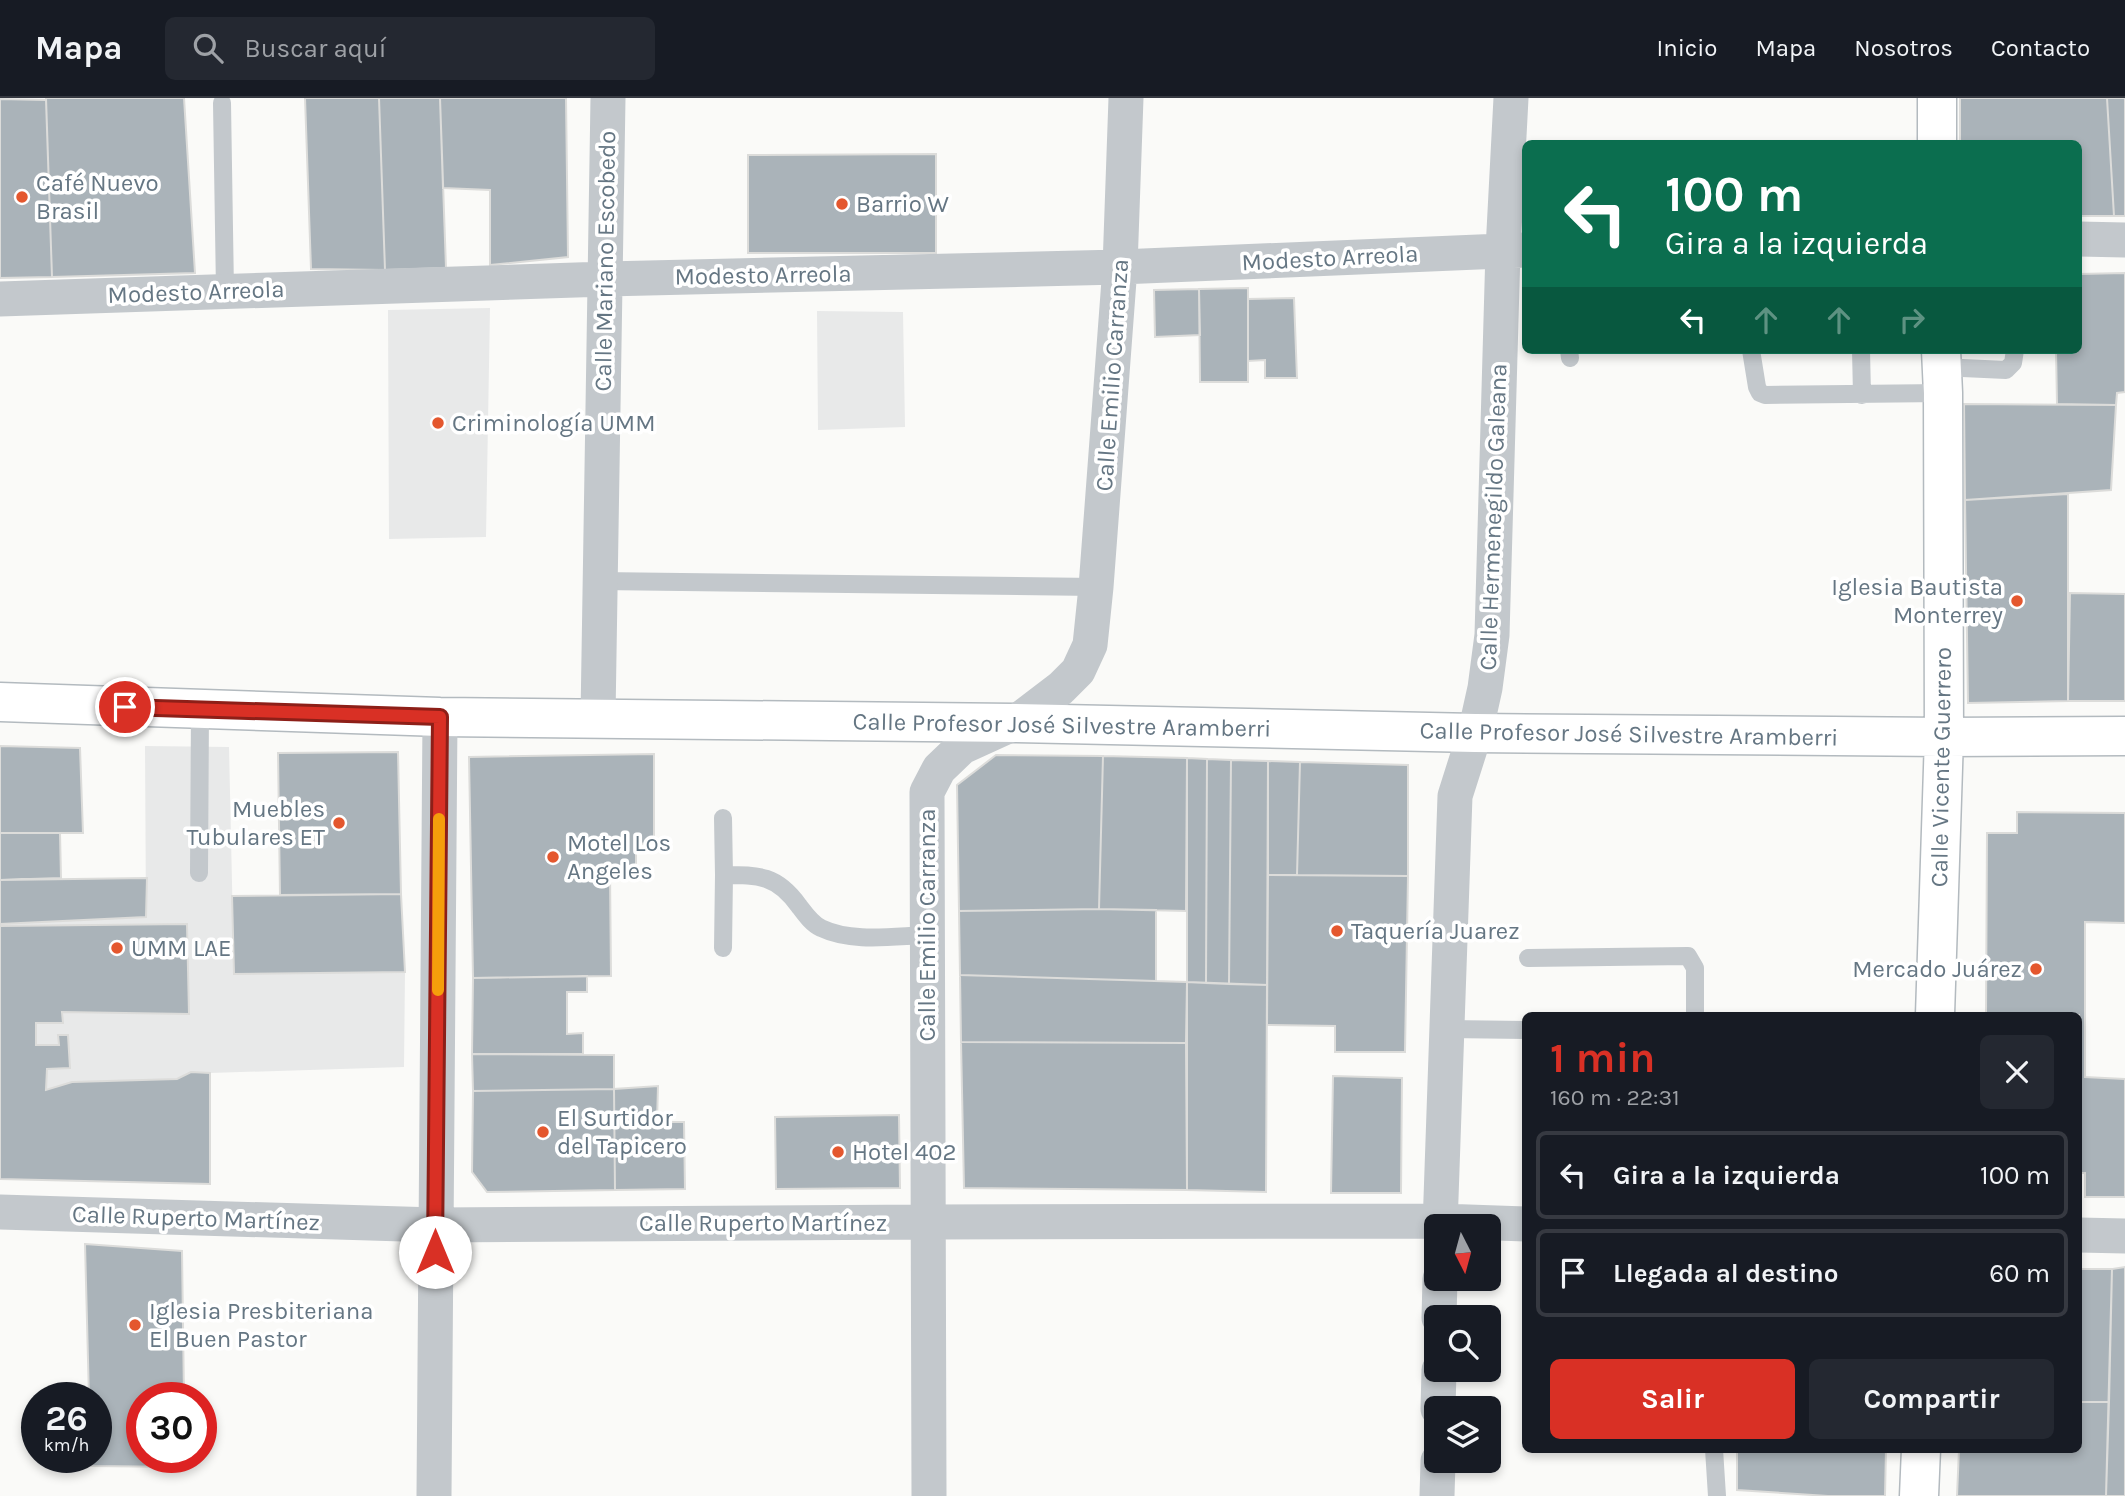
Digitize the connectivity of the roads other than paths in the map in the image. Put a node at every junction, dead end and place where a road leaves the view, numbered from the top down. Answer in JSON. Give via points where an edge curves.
{"nodes":[{"id":1,"x":608,"y":98,"type":"edge"},
{"id":2,"x":1126,"y":98,"type":"edge"},
{"id":3,"x":1511,"y":98,"type":"edge"},
{"id":4,"x":1937,"y":98,"type":"edge"},
{"id":5,"x":222,"y":103,"type":"dead end"},
{"id":6,"x":1937,"y":140,"type":"edge"},
{"id":7,"x":2082,"y":239,"type":"edge"},
{"id":8,"x":2125,"y":240,"type":"edge"},
{"id":9,"x":1518,"y":254,"type":"edge"},
{"id":10,"x":1120,"y":267,"type":"junction"},
{"id":11,"x":606,"y":279,"type":"junction"},
{"id":12,"x":225,"y":291,"type":"junction"},
{"id":13,"x":0,"y":299,"type":"edge"},
{"id":14,"x":1752,"y":354,"type":"edge"},
{"id":15,"x":1861,"y":354,"type":"edge"},
{"id":16,"x":2014,"y":354,"type":"edge"},
{"id":17,"x":1941,"y":370,"type":"edge"},
{"id":18,"x":1862,"y":395,"type":"junction"},
{"id":19,"x":599,"y":581,"type":"junction"},
{"id":20,"x":1096,"y":587,"type":"junction"},
{"id":21,"x":0,"y":702,"type":"edge"},
{"id":22,"x":200,"y":709,"type":"junction"},
{"id":23,"x":440,"y":717,"type":"junction"},
{"id":24,"x":598,"y":717,"type":"junction"},
{"id":25,"x":1015,"y":723,"type":"junction"},
{"id":26,"x":1475,"y":733,"type":"junction"},
{"id":27,"x":2125,"y":736,"type":"edge"},
{"id":28,"x":1944,"y":737,"type":"junction"},
{"id":29,"x":723,"y":818,"type":"dead end"},
{"id":30,"x":200,"y":873,"type":"dead end"},
{"id":31,"x":724,"y":875,"type":"junction"},
{"id":32,"x":928,"y":935,"type":"junction"},
{"id":33,"x":723,"y":948,"type":"dead end"},
{"id":34,"x":1528,"y":958,"type":"dead end"},
{"id":35,"x":1695,"y":1012,"type":"edge"},
{"id":36,"x":1935,"y":1012,"type":"edge"},
{"id":37,"x":1447,"y":1029,"type":"junction"},
{"id":38,"x":1522,"y":1030,"type":"edge"},
{"id":39,"x":0,"y":1212,"type":"edge"},
{"id":40,"x":1440,"y":1214,"type":"edge"},
{"id":41,"x":928,"y":1222,"type":"junction"},
{"id":42,"x":1424,"y":1224,"type":"edge"},
{"id":43,"x":1502,"y":1224,"type":"edge"},
{"id":44,"x":1522,"y":1224,"type":"edge"},
{"id":45,"x":436,"y":1225,"type":"junction"},
{"id":46,"x":2082,"y":1235,"type":"edge"},
{"id":47,"x":2125,"y":1236,"type":"edge"},
{"id":48,"x":1714,"y":1453,"type":"edge"},
{"id":49,"x":1921,"y":1453,"type":"edge"},
{"id":50,"x":1438,"y":1473,"type":"edge"},
{"id":51,"x":434,"y":1496,"type":"edge"},
{"id":52,"x":929,"y":1496,"type":"edge"},
{"id":53,"x":1437,"y":1496,"type":"edge"},
{"id":54,"x":1717,"y":1496,"type":"edge"},
{"id":55,"x":1919,"y":1496,"type":"edge"}],
"edges":[{"from":1,"to":11,"type":"street","name":"Calle Mariano Escobedo"},
{"from":2,"to":10,"type":"street","name":"Calle Emilio Carranza"},
{"from":3,"to":9,"type":"street","name":"Calle Hermenegildo Galeana"},
{"from":4,"to":6,"type":"main road"},
{"from":5,"to":12,"type":"lane"},
{"from":7,"to":8,"type":"street"},
{"from":9,"to":10,"type":"street","name":"Modesto Arreola"},
{"from":9,"to":26,"type":"street","name":"Calle Hermenegildo Galeana","via":[[1492,635]]},
{"from":10,"to":11,"type":"street","name":"Modesto Arreola"},
{"from":10,"to":20,"type":"street","name":"Calle Emilio Carranza"},
{"from":11,"to":12,"type":"street","name":"Modesto Arreola"},
{"from":11,"to":19,"type":"street","name":"Calle Mariano Escobedo"},
{"from":12,"to":13,"type":"street","name":"Modesto Arreola"},
{"from":14,"to":18,"type":"lane","via":[[1757,387],[1765,395]]},
{"from":15,"to":18,"type":"lane"},
{"from":16,"to":17,"type":"lane","via":[[2006,370]]},
{"from":17,"to":18,"type":"lane"},
{"from":17,"to":28,"type":"main road","name":"Calle Vicente Guerrero"},
{"from":19,"to":20,"type":"lane"},
{"from":19,"to":24,"type":"street","name":"Calle Mariano Escobedo"},
{"from":20,"to":25,"type":"street","name":"Calle Emilio Carranza","via":[[1090,645],[1079,671]]},
{"from":21,"to":22,"type":"main road","name":"Calle Profesor José Silvestre Aramberri"},
{"from":22,"to":23,"type":"main road","name":"Calle Profesor José Silvestre Aramberri"},
{"from":22,"to":30,"type":"lane"},
{"from":23,"to":24,"type":"main road","name":"Calle Profesor José Silvestre Aramberri"},
{"from":23,"to":45,"type":"street"},
{"from":24,"to":25,"type":"main road","name":"Calle Profesor José Silvestre Aramberri"},
{"from":25,"to":26,"type":"main road","name":"Calle Profesor José Silvestre Aramberri"},
{"from":25,"to":32,"type":"street","name":"Calle Emilio Carranza","via":[[962,747],[939,769],[927,792]]},
{"from":26,"to":28,"type":"main road","name":"Calle Profesor José Silvestre Aramberri"},
{"from":26,"to":37,"type":"street","name":"Calle Hermenegildo Galeana","via":[[1455,796]]},
{"from":27,"to":28,"type":"main road","name":"Calle Profesor José Silvestre Aramberri"},
{"from":28,"to":36,"type":"main road","name":"Calle Vicente Guerrero"},
{"from":29,"to":31,"type":"lane"},
{"from":31,"to":32,"type":"lane","via":[[769,878],[788,891],[818,927],[832,933]]},
{"from":31,"to":33,"type":"lane"},
{"from":32,"to":41,"type":"street","name":"Calle Emilio Carranza"},
{"from":34,"to":35,"type":"lane","via":[[1688,956],[1695,968]]},
{"from":37,"to":38,"type":"lane"},
{"from":37,"to":40,"type":"street","name":"Calle Hermenegildo Galeana"},
{"from":39,"to":45,"type":"street","name":"Calle Ruperto Martínez"},
{"from":41,"to":42,"type":"street","name":"Calle Ruperto Martínez"},
{"from":41,"to":45,"type":"street","name":"Calle Ruperto Martínez"},
{"from":41,"to":52,"type":"street","name":"Calle Emilio Carranza"},
{"from":43,"to":44,"type":"street","name":"Calle Ruperto Martínez"},
{"from":45,"to":51,"type":"street"},
{"from":46,"to":47,"type":"street"},
{"from":48,"to":54,"type":"lane"},
{"from":49,"to":55,"type":"main road"},
{"from":50,"to":53,"type":"street"}]}
